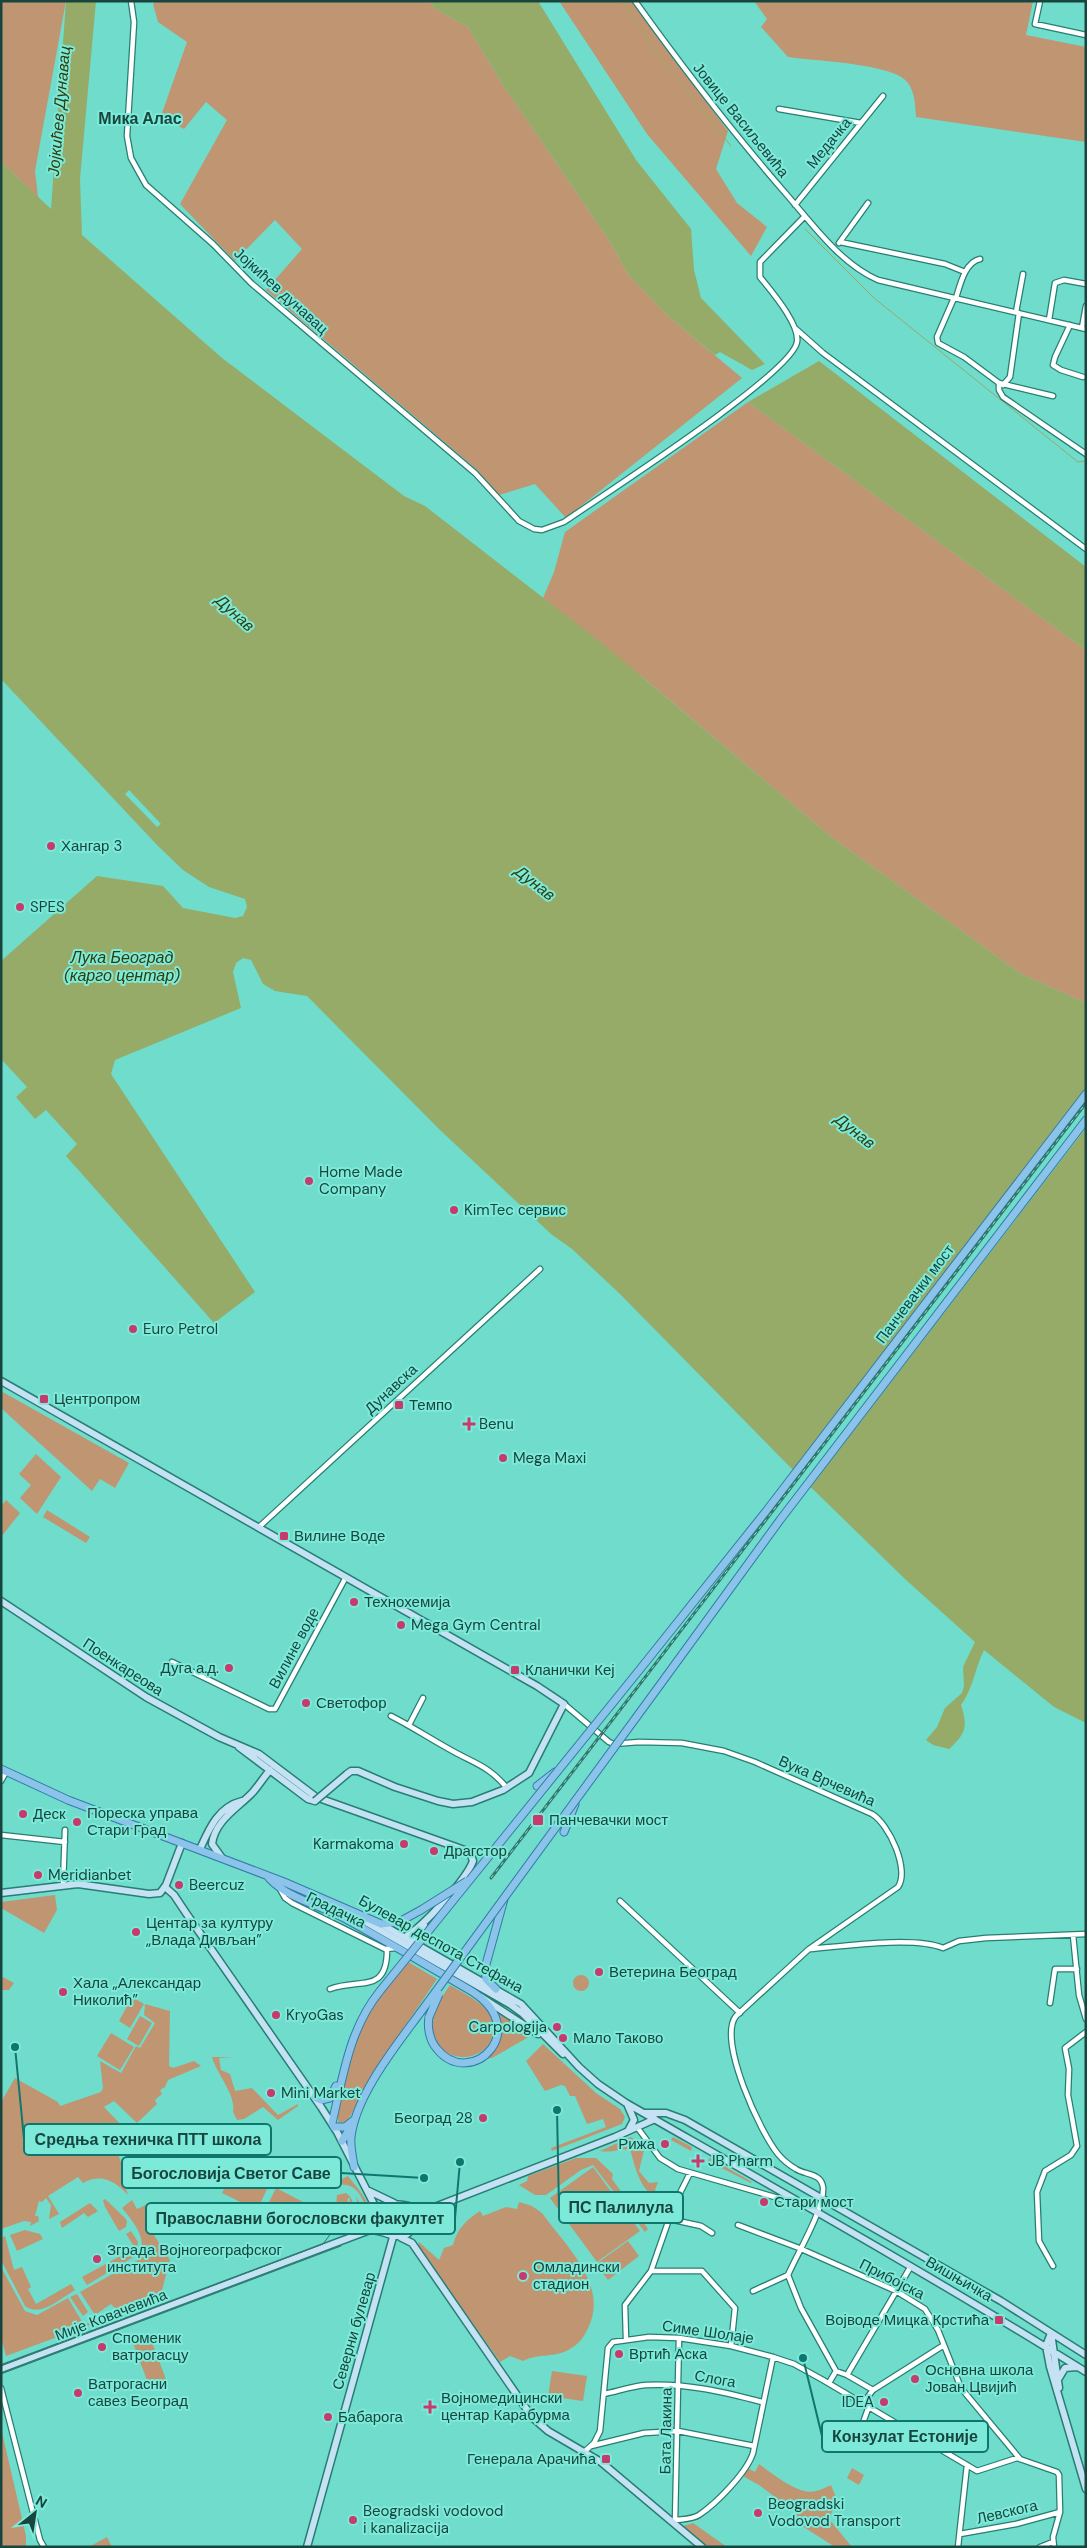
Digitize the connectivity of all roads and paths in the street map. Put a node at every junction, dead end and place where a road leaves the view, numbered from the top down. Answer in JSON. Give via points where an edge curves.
{"nodes":[{"id":1,"x":635,"y":1,"type":"edge"},
{"id":2,"x":1040,"y":1,"type":"edge"},
{"id":3,"x":132,"y":3,"type":"edge"},
{"id":4,"x":1086,"y":35,"type":"edge"},
{"id":5,"x":883,"y":96,"type":"dead end"},
{"id":6,"x":779,"y":110,"type":"dead end"},
{"id":7,"x":861,"y":123,"type":"junction"},
{"id":8,"x":868,"y":203,"type":"dead end"},
{"id":9,"x":795,"y":205,"type":"junction"},
{"id":10,"x":804,"y":217,"type":"junction"},
{"id":11,"x":840,"y":242,"type":"junction"},
{"id":12,"x":835,"y":248,"type":"junction"},
{"id":13,"x":980,"y":259,"type":"dead end"},
{"id":14,"x":965,"y":272,"type":"junction"},
{"id":15,"x":1023,"y":274,"type":"dead end"},
{"id":16,"x":1086,"y":284,"type":"edge"},
{"id":17,"x":955,"y":298,"type":"junction"},
{"id":18,"x":1086,"y":306,"type":"edge"},
{"id":19,"x":1018,"y":312,"type":"junction"},
{"id":20,"x":1049,"y":320,"type":"junction"},
{"id":21,"x":1070,"y":325,"type":"junction"},
{"id":22,"x":1084,"y":328,"type":"edge"},
{"id":23,"x":796,"y":329,"type":"junction"},
{"id":24,"x":1084,"y":376,"type":"dead end"},
{"id":25,"x":1001,"y":384,"type":"junction"},
{"id":26,"x":1053,"y":396,"type":"dead end"},
{"id":27,"x":1086,"y":454,"type":"edge"},
{"id":28,"x":1086,"y":549,"type":"edge"},
{"id":29,"x":1086,"y":1094,"type":"edge"},
{"id":30,"x":1086,"y":1120,"type":"edge"},
{"id":31,"x":540,"y":1269,"type":"dead end"},
{"id":32,"x":1,"y":1381,"type":"edge"},
{"id":33,"x":259,"y":1528,"type":"junction"},
{"id":34,"x":346,"y":1577,"type":"junction"},
{"id":35,"x":2,"y":1603,"type":"edge"},
{"id":36,"x":172,"y":1662,"type":"dead end"},
{"id":37,"x":423,"y":1698,"type":"dead end"},
{"id":38,"x":564,"y":1704,"type":"junction"},
{"id":39,"x":391,"y":1716,"type":"dead end"},
{"id":40,"x":409,"y":1725,"type":"junction"},
{"id":41,"x":236,"y":1745,"type":"junction"},
{"id":42,"x":4,"y":1770,"type":"edge"},
{"id":43,"x":270,"y":1770,"type":"junction"},
{"id":44,"x":558,"y":1771,"type":"junction"},
{"id":45,"x":1,"y":1781,"type":"edge"},
{"id":46,"x":537,"y":1786,"type":"dead end"},
{"id":47,"x":507,"y":1788,"type":"junction"},
{"id":48,"x":577,"y":1797,"type":"junction"},
{"id":49,"x":243,"y":1800,"type":"junction"},
{"id":50,"x":65,"y":1830,"type":"dead end"},
{"id":51,"x":564,"y":1832,"type":"dead end"},
{"id":52,"x":1,"y":1835,"type":"edge"},
{"id":53,"x":65,"y":1842,"type":"junction"},
{"id":54,"x":182,"y":1843,"type":"junction"},
{"id":55,"x":200,"y":1850,"type":"junction"},
{"id":56,"x":222,"y":1858,"type":"junction"},
{"id":57,"x":267,"y":1876,"type":"junction"},
{"id":58,"x":471,"y":1878,"type":"junction"},
{"id":59,"x":64,"y":1885,"type":"junction"},
{"id":60,"x":165,"y":1887,"type":"junction"},
{"id":61,"x":280,"y":1888,"type":"junction"},
{"id":62,"x":1,"y":1893,"type":"edge"},
{"id":63,"x":505,"y":1896,"type":"junction"},
{"id":64,"x":620,"y":1901,"type":"dead end"},
{"id":65,"x":337,"y":1905,"type":"junction"},
{"id":66,"x":427,"y":1920,"type":"junction"},
{"id":67,"x":381,"y":1924,"type":"junction"},
{"id":68,"x":1086,"y":1934,"type":"edge"},
{"id":69,"x":1073,"y":1935,"type":"junction"},
{"id":70,"x":405,"y":1937,"type":"junction"},
{"id":71,"x":414,"y":1943,"type":"junction"},
{"id":72,"x":396,"y":1948,"type":"junction"},
{"id":73,"x":809,"y":1949,"type":"junction"},
{"id":74,"x":387,"y":1950,"type":"junction"},
{"id":75,"x":1077,"y":1969,"type":"junction"},
{"id":76,"x":451,"y":1972,"type":"junction"},
{"id":77,"x":330,"y":1989,"type":"dead end"},
{"id":78,"x":496,"y":1989,"type":"junction"},
{"id":79,"x":476,"y":1994,"type":"junction"},
{"id":80,"x":1050,"y":2004,"type":"dead end"},
{"id":81,"x":740,"y":2013,"type":"junction"},
{"id":82,"x":1086,"y":2019,"type":"edge"},
{"id":83,"x":1086,"y":2032,"type":"edge"},
{"id":84,"x":547,"y":2040,"type":"junction"},
{"id":85,"x":569,"y":2058,"type":"junction"},
{"id":86,"x":341,"y":2079,"type":"junction"},
{"id":87,"x":315,"y":2097,"type":"junction"},
{"id":88,"x":626,"y":2104,"type":"junction"},
{"id":89,"x":641,"y":2112,"type":"junction"},
{"id":90,"x":670,"y":2114,"type":"junction"},
{"id":91,"x":355,"y":2120,"type":"junction"},
{"id":92,"x":653,"y":2120,"type":"junction"},
{"id":93,"x":333,"y":2125,"type":"junction"},
{"id":94,"x":637,"y":2127,"type":"junction"},
{"id":95,"x":628,"y":2132,"type":"junction"},
{"id":96,"x":342,"y":2141,"type":"junction"},
{"id":97,"x":354,"y":2167,"type":"junction"},
{"id":98,"x":690,"y":2173,"type":"junction"},
{"id":99,"x":368,"y":2190,"type":"junction"},
{"id":100,"x":822,"y":2198,"type":"junction"},
{"id":101,"x":798,"y":2200,"type":"junction"},
{"id":102,"x":395,"y":2203,"type":"junction"},
{"id":103,"x":408,"y":2207,"type":"junction"},
{"id":104,"x":427,"y":2210,"type":"junction"},
{"id":105,"x":818,"y":2211,"type":"junction"},
{"id":106,"x":380,"y":2218,"type":"junction"},
{"id":107,"x":670,"y":2219,"type":"junction"},
{"id":108,"x":738,"y":2225,"type":"dead end"},
{"id":109,"x":413,"y":2227,"type":"junction"},
{"id":110,"x":370,"y":2230,"type":"junction"},
{"id":111,"x":384,"y":2231,"type":"junction"},
{"id":112,"x":712,"y":2232,"type":"dead end"},
{"id":113,"x":397,"y":2237,"type":"junction"},
{"id":114,"x":412,"y":2243,"type":"junction"},
{"id":115,"x":800,"y":2248,"type":"junction"},
{"id":116,"x":911,"y":2266,"type":"junction"},
{"id":117,"x":1053,"y":2266,"type":"dead end"},
{"id":118,"x":651,"y":2271,"type":"junction"},
{"id":119,"x":788,"y":2275,"type":"junction"},
{"id":120,"x":753,"y":2291,"type":"dead end"},
{"id":121,"x":896,"y":2291,"type":"junction"},
{"id":122,"x":1051,"y":2333,"type":"junction"},
{"id":123,"x":679,"y":2338,"type":"junction"},
{"id":124,"x":626,"y":2339,"type":"junction"},
{"id":125,"x":944,"y":2345,"type":"junction"},
{"id":126,"x":731,"y":2346,"type":"junction"},
{"id":127,"x":1046,"y":2346,"type":"junction"},
{"id":128,"x":1055,"y":2352,"type":"junction"},
{"id":129,"x":1086,"y":2355,"type":"edge"},
{"id":130,"x":773,"y":2357,"type":"junction"},
{"id":131,"x":1078,"y":2367,"type":"junction"},
{"id":132,"x":1,"y":2369,"type":"edge"},
{"id":133,"x":836,"y":2371,"type":"junction"},
{"id":134,"x":1086,"y":2372,"type":"edge"},
{"id":135,"x":847,"y":2375,"type":"junction"},
{"id":136,"x":1058,"y":2382,"type":"junction"},
{"id":137,"x":829,"y":2383,"type":"junction"},
{"id":138,"x":679,"y":2386,"type":"junction"},
{"id":139,"x":1,"y":2388,"type":"edge"},
{"id":140,"x":872,"y":2390,"type":"junction"},
{"id":141,"x":604,"y":2394,"type":"junction"},
{"id":142,"x":762,"y":2402,"type":"junction"},
{"id":143,"x":863,"y":2403,"type":"junction"},
{"id":144,"x":869,"y":2406,"type":"junction"},
{"id":145,"x":1062,"y":2408,"type":"junction"},
{"id":146,"x":678,"y":2431,"type":"junction"},
{"id":147,"x":856,"y":2442,"type":"dead end"},
{"id":148,"x":591,"y":2446,"type":"junction"},
{"id":149,"x":754,"y":2446,"type":"junction"},
{"id":150,"x":584,"y":2452,"type":"junction"},
{"id":151,"x":1020,"y":2459,"type":"junction"},
{"id":152,"x":966,"y":2465,"type":"junction"},
{"id":153,"x":1086,"y":2489,"type":"edge"},
{"id":154,"x":1060,"y":2512,"type":"junction"},
{"id":155,"x":675,"y":2522,"type":"junction"},
{"id":156,"x":960,"y":2534,"type":"junction"},
{"id":157,"x":1053,"y":2544,"type":"edge"},
{"id":158,"x":44,"y":2547,"type":"edge"},
{"id":159,"x":307,"y":2547,"type":"edge"},
{"id":160,"x":702,"y":2547,"type":"edge"},
{"id":161,"x":958,"y":2547,"type":"edge"},
{"id":162,"x":1040,"y":2547,"type":"edge"}],
"edges":[{"from":1,"to":9,"type":"street","name":"Јовице Васиљевића","via":[[727,125]]},
{"from":2,"to":4,"type":"street","via":[[1034,24]]},
{"from":3,"to":23,"type":"street","name":"Јојкићев дунавац","via":[[134,22],[127,136],[130,158],[146,185],[213,244],[251,283],[475,474],[519,521],[534,530],[564,522],[760,385],[792,353],[797,342]]},
{"from":5,"to":7,"type":"street","name":"Медачка"},
{"from":6,"to":7,"type":"street"},
{"from":7,"to":9,"type":"street","name":"Медачка"},
{"from":8,"to":11,"type":"street"},
{"from":9,"to":10,"type":"street","name":"Јовице Васиљевића"},
{"from":10,"to":12,"type":"street","name":"Јовице Васиљевића"},
{"from":10,"to":23,"type":"street","via":[[760,262],[759,269],[760,277]]},
{"from":11,"to":12,"type":"street"},
{"from":11,"to":14,"type":"street","via":[[945,264]]},
{"from":12,"to":17,"type":"street","name":"Јовице Васиљевића","via":[[858,270],[878,280]]},
{"from":13,"to":14,"type":"street","via":[[972,262]]},
{"from":14,"to":17,"type":"street"},
{"from":15,"to":19,"type":"street"},
{"from":16,"to":20,"type":"street","via":[[1064,280],[1055,284]]},
{"from":17,"to":19,"type":"street","name":"Јовице Васиљевића"},
{"from":17,"to":25,"type":"street","via":[[937,341]]},
{"from":18,"to":22,"type":"street","name":"Јовице Васиљевића"},
{"from":19,"to":20,"type":"street","name":"Јовице Васиљевића"},
{"from":19,"to":25,"type":"street","via":[[1010,377]]},
{"from":20,"to":21,"type":"street","name":"Јовице Васиљевића"},
{"from":21,"to":22,"type":"street","name":"Јовице Васиљевића"},
{"from":21,"to":24,"type":"street","via":[[1054,365]]},
{"from":23,"to":28,"type":"street","via":[[823,353]]},
{"from":25,"to":26,"type":"street"},
{"from":25,"to":27,"type":"street","via":[[999,390],[1003,397]]},
{"from":29,"to":44,"type":"main road","name":"Панчевачки мост","bridge":true,"via":[[767,1510]]},
{"from":30,"to":48,"type":"main road","name":"Панчевачки мост","bridge":true,"via":[[780,1520]]},
{"from":31,"to":33,"type":"street","name":"Дунавска"},
{"from":32,"to":33,"type":"main road"},
{"from":33,"to":34,"type":"main road"},
{"from":34,"to":36,"type":"street","name":"Вилине воде","via":[[275,1709]]},
{"from":34,"to":38,"type":"main road"},
{"from":35,"to":41,"type":"main road","name":"Поенкареова","via":[[146,1697]]},
{"from":37,"to":40,"type":"street"},
{"from":38,"to":47,"type":"main road","via":[[534,1767]]},
{"from":38,"to":73,"type":"street","name":"Вука Врчевића","via":[[614,1744],[682,1743],[736,1755],[882,1821],[902,1870],[900,1885]]},
{"from":39,"to":40,"type":"street"},
{"from":40,"to":47,"type":"street","via":[[480,1764]]},
{"from":41,"to":43,"type":"main road","name":"Поенкареова"},
{"from":41,"to":66,"type":"main road","name":"Поенкареова","via":[[259,1754],[320,1799],[472,1854],[469,1869]]},
{"from":42,"to":45,"type":"street"},
{"from":42,"to":54,"type":"main road","name":"Булевар деспота Стефана","via":[[68,1800]]},
{"from":43,"to":47,"type":"main road","name":"Поенкареова","bridge":true,"via":[[308,1799],[316,1801],[351,1771],[446,1803],[472,1802]]},
{"from":43,"to":49,"type":"main road"},
{"from":44,"to":46,"type":"main road","bridge":true},
{"from":44,"to":58,"type":"main road","name":"Панчевачки мост","bridge":true},
{"from":48,"to":51,"type":"main road","bridge":true},
{"from":48,"to":63,"type":"main road","name":"Панчевачки мост","bridge":true},
{"from":49,"to":55,"type":"main road","via":[[226,1808],[217,1817]]},
{"from":49,"to":56,"type":"main road","via":[[224,1819],[214,1835],[214,1847]]},
{"from":50,"to":53,"type":"street"},
{"from":52,"to":53,"type":"street"},
{"from":53,"to":59,"type":"street"},
{"from":54,"to":55,"type":"main road","name":"Булевар деспота Стефана"},
{"from":54,"to":60,"type":"main road"},
{"from":55,"to":56,"type":"main road","name":"Булевар деспота Стефана"},
{"from":56,"to":57,"type":"main road","name":"Булевар деспота Стефана"},
{"from":57,"to":61,"type":"main road"},
{"from":57,"to":65,"type":"main road","name":"Булевар деспота Стефана"},
{"from":58,"to":67,"type":"main road","bridge":true,"via":[[399,1922]]},
{"from":58,"to":86,"type":"main road","name":"Панчевачки мост","bridge":true,"via":[[380,1991],[360,2025]]},
{"from":59,"to":60,"type":"main road","via":[[88,1885],[149,1894],[160,1893]]},
{"from":59,"to":62,"type":"main road"},
{"from":60,"to":87,"type":"main road"},
{"from":61,"to":72,"type":"main road","via":[[331,1911]]},
{"from":61,"to":74,"type":"street","name":"Градачка","via":[[289,1901]]},
{"from":63,"to":76,"type":"main road","name":"Панчевачки мост","bridge":true},
{"from":63,"to":78,"type":"main road","bridge":true,"via":[[488,1953],[485,1976]]},
{"from":64,"to":81,"type":"street"},
{"from":65,"to":67,"type":"main road","name":"Булевар деспота Стефана"},
{"from":65,"to":84,"type":"main road","name":"Булевар деспота Стефана","via":[[511,2005]]},
{"from":66,"to":70,"type":"main road"},
{"from":66,"to":71,"type":"main road"},
{"from":67,"to":70,"type":"main road","name":"Булевар деспота Стефана"},
{"from":68,"to":69,"type":"street"},
{"from":69,"to":73,"type":"street","via":[[986,1938],[959,1941],[943,1948],[931,1944],[895,1943]]},
{"from":69,"to":75,"type":"street"},
{"from":70,"to":71,"type":"main road","name":"Булевар деспота Стефана"},
{"from":71,"to":78,"type":"main road","name":"Булевар деспота Стефана"},
{"from":72,"to":74,"type":"street"},
{"from":72,"to":79,"type":"main road"},
{"from":73,"to":81,"type":"street","name":"Вука Врчевића"},
{"from":74,"to":77,"type":"street","via":[[386,1967],[381,1977],[364,1984],[346,1984]]},
{"from":75,"to":80,"type":"street","via":[[1055,1969]]},
{"from":75,"to":82,"type":"street","via":[[1079,1995]]},
{"from":76,"to":79,"type":"main road","bridge":true,"via":[[433,2005],[428,2026],[433,2043],[444,2056],[461,2062],[480,2059],[494,2047],[498,2029],[492,2010]]},
{"from":76,"to":91,"type":"main road","bridge":true,"via":[[376,2076]]},
{"from":78,"to":85,"type":"main road","name":"Булевар деспота Стефана","via":[[529,2011]]},
{"from":79,"to":84,"type":"main road"},
{"from":81,"to":100,"type":"street","name":"Вука Врчевића","via":[[732,2026],[735,2064],[740,2080],[778,2154],[796,2170],[819,2179],[823,2186]]},
{"from":83,"to":117,"type":"street","via":[[1066,2045],[1065,2050],[1069,2069],[1068,2095],[1077,2146],[1071,2155],[1045,2171],[1037,2192],[1039,2241]]},
{"from":84,"to":85,"type":"main road","name":"Булевар деспота Стефана"},
{"from":85,"to":88,"type":"main road","name":"Булевар деспота Стефана"},
{"from":86,"to":87,"type":"main road","via":[[330,2098],[321,2100]]},
{"from":86,"to":93,"type":"main road"},
{"from":87,"to":93,"type":"main road"},
{"from":88,"to":89,"type":"main road","name":"Булевар деспота Стефана"},
{"from":88,"to":95,"type":"main road","via":[[633,2118]]},
{"from":89,"to":90,"type":"main road","name":"Булевар деспота Стефана"},
{"from":89,"to":92,"type":"main road","name":"Булевар деспота Стефана"},
{"from":90,"to":92,"type":"main road"},
{"from":90,"to":100,"type":"main road","name":"Булевар деспота Стефана"},
{"from":91,"to":93,"type":"main road","via":[[345,2127]]},
{"from":91,"to":96,"type":"main road"},
{"from":91,"to":97,"type":"main road","via":[[350,2145]]},
{"from":92,"to":94,"type":"main road"},
{"from":92,"to":101,"type":"main road","name":"Булевар деспота Стефана"},
{"from":93,"to":96,"type":"main road"},
{"from":94,"to":95,"type":"main road"},
{"from":94,"to":98,"type":"street","via":[[660,2158],[672,2167]]},
{"from":95,"to":104,"type":"main road"},
{"from":96,"to":97,"type":"main road"},
{"from":97,"to":99,"type":"main road"},
{"from":98,"to":101,"type":"street","via":[[757,2194],[792,2202]]},
{"from":98,"to":107,"type":"street"},
{"from":99,"to":102,"type":"main road"},
{"from":99,"to":106,"type":"main road"},
{"from":100,"to":105,"type":"street"},
{"from":100,"to":122,"type":"main road","name":"Вишњичка"},
{"from":101,"to":105,"type":"main road","name":"Булевар деспота Стефана"},
{"from":102,"to":103,"type":"main road"},
{"from":102,"to":106,"type":"main road","name":"Мије Ковачевића","via":[[386,2207]]},
{"from":103,"to":104,"type":"main road"},
{"from":103,"to":109,"type":"main road","via":[[413,2215]]},
{"from":104,"to":109,"type":"main road"},
{"from":105,"to":115,"type":"street"},
{"from":105,"to":116,"type":"main road","name":"Вишњичка"},
{"from":106,"to":110,"type":"main road","name":"Мије Ковачевића"},
{"from":106,"to":111,"type":"main road"},
{"from":107,"to":112,"type":"street"},
{"from":107,"to":118,"type":"street"},
{"from":108,"to":115,"type":"street","name":"Прибојска"},
{"from":109,"to":113,"type":"main road"},
{"from":109,"to":114,"type":"main road"},
{"from":110,"to":111,"type":"main road","name":"Мије Ковачевића"},
{"from":110,"to":132,"type":"main road","name":"Мије Ковачевића"},
{"from":111,"to":113,"type":"main road","name":"Мије Ковачевића"},
{"from":113,"to":114,"type":"main road","name":"Мије Ковачевића"},
{"from":113,"to":159,"type":"main road","name":"Северни булевар"},
{"from":114,"to":150,"type":"main road","via":[[532,2417],[548,2431]]},
{"from":115,"to":119,"type":"street"},
{"from":115,"to":121,"type":"street","name":"Прибојска"},
{"from":116,"to":121,"type":"street"},
{"from":116,"to":127,"type":"main road","name":"Вишњичка"},
{"from":118,"to":124,"type":"street","via":[[625,2305]]},
{"from":118,"to":126,"type":"street","via":[[699,2271],[708,2276],[736,2308]]},
{"from":119,"to":120,"type":"street"},
{"from":119,"to":133,"type":"street","via":[[801,2308]]},
{"from":121,"to":125,"type":"street","name":"Прибојска","via":[[925,2309]]},
{"from":121,"to":135,"type":"street"},
{"from":122,"to":127,"type":"main road"},
{"from":122,"to":128,"type":"main road"},
{"from":122,"to":129,"type":"main road","name":"Вишњичка"},
{"from":123,"to":124,"type":"street","name":"Симе Шолаје"},
{"from":123,"to":126,"type":"street","name":"Симе Шолаје"},
{"from":123,"to":138,"type":"street","name":"Бата Лакина"},
{"from":124,"to":141,"type":"street","via":[[609,2346]]},
{"from":125,"to":140,"type":"street"},
{"from":125,"to":151,"type":"street","name":"Прибојска","via":[[961,2388]]},
{"from":126,"to":130,"type":"street","name":"Симе Шолаје"},
{"from":127,"to":128,"type":"main road","name":"Вишњичка"},
{"from":127,"to":145,"type":"main road"},
{"from":128,"to":131,"type":"main road","name":"Вишњичка"},
{"from":128,"to":136,"type":"main road"},
{"from":130,"to":137,"type":"street","name":"Симе Шолаје"},
{"from":130,"to":142,"type":"street"},
{"from":131,"to":134,"type":"main road","name":"Вишњичка"},
{"from":131,"to":136,"type":"main road","via":[[1070,2366],[1063,2370]]},
{"from":133,"to":135,"type":"street"},
{"from":133,"to":137,"type":"street"},
{"from":135,"to":140,"type":"street"},
{"from":136,"to":145,"type":"main road"},
{"from":137,"to":143,"type":"street","name":"Симе Шолаје"},
{"from":138,"to":141,"type":"street","name":"Слога","via":[[645,2385]]},
{"from":138,"to":142,"type":"street","name":"Слога","via":[[716,2390]]},
{"from":138,"to":146,"type":"street","name":"Бата Лакина"},
{"from":139,"to":158,"type":"street"},
{"from":140,"to":143,"type":"street"},
{"from":141,"to":148,"type":"street","via":[[601,2428]]},
{"from":142,"to":149,"type":"street"},
{"from":143,"to":144,"type":"street","name":"Симе Шолаје"},
{"from":144,"to":147,"type":"street"},
{"from":144,"to":152,"type":"street","name":"Симе Шолаје"},
{"from":145,"to":153,"type":"main road"},
{"from":146,"to":148,"type":"street","via":[[644,2433]]},
{"from":146,"to":149,"type":"street"},
{"from":146,"to":155,"type":"street","name":"Бата Лакина"},
{"from":148,"to":150,"type":"street"},
{"from":149,"to":155,"type":"street","via":[[746,2467],[720,2495],[697,2516]]},
{"from":150,"to":155,"type":"main road"},
{"from":151,"to":152,"type":"street","via":[[980,2471]]},
{"from":151,"to":154,"type":"street","via":[[1058,2473]]},
{"from":152,"to":156,"type":"street"},
{"from":154,"to":156,"type":"street","name":"Левскога"},
{"from":154,"to":157,"type":"street"},
{"from":155,"to":160,"type":"main road"},
{"from":156,"to":161,"type":"street"},
{"from":157,"to":162,"type":"street"}]}
